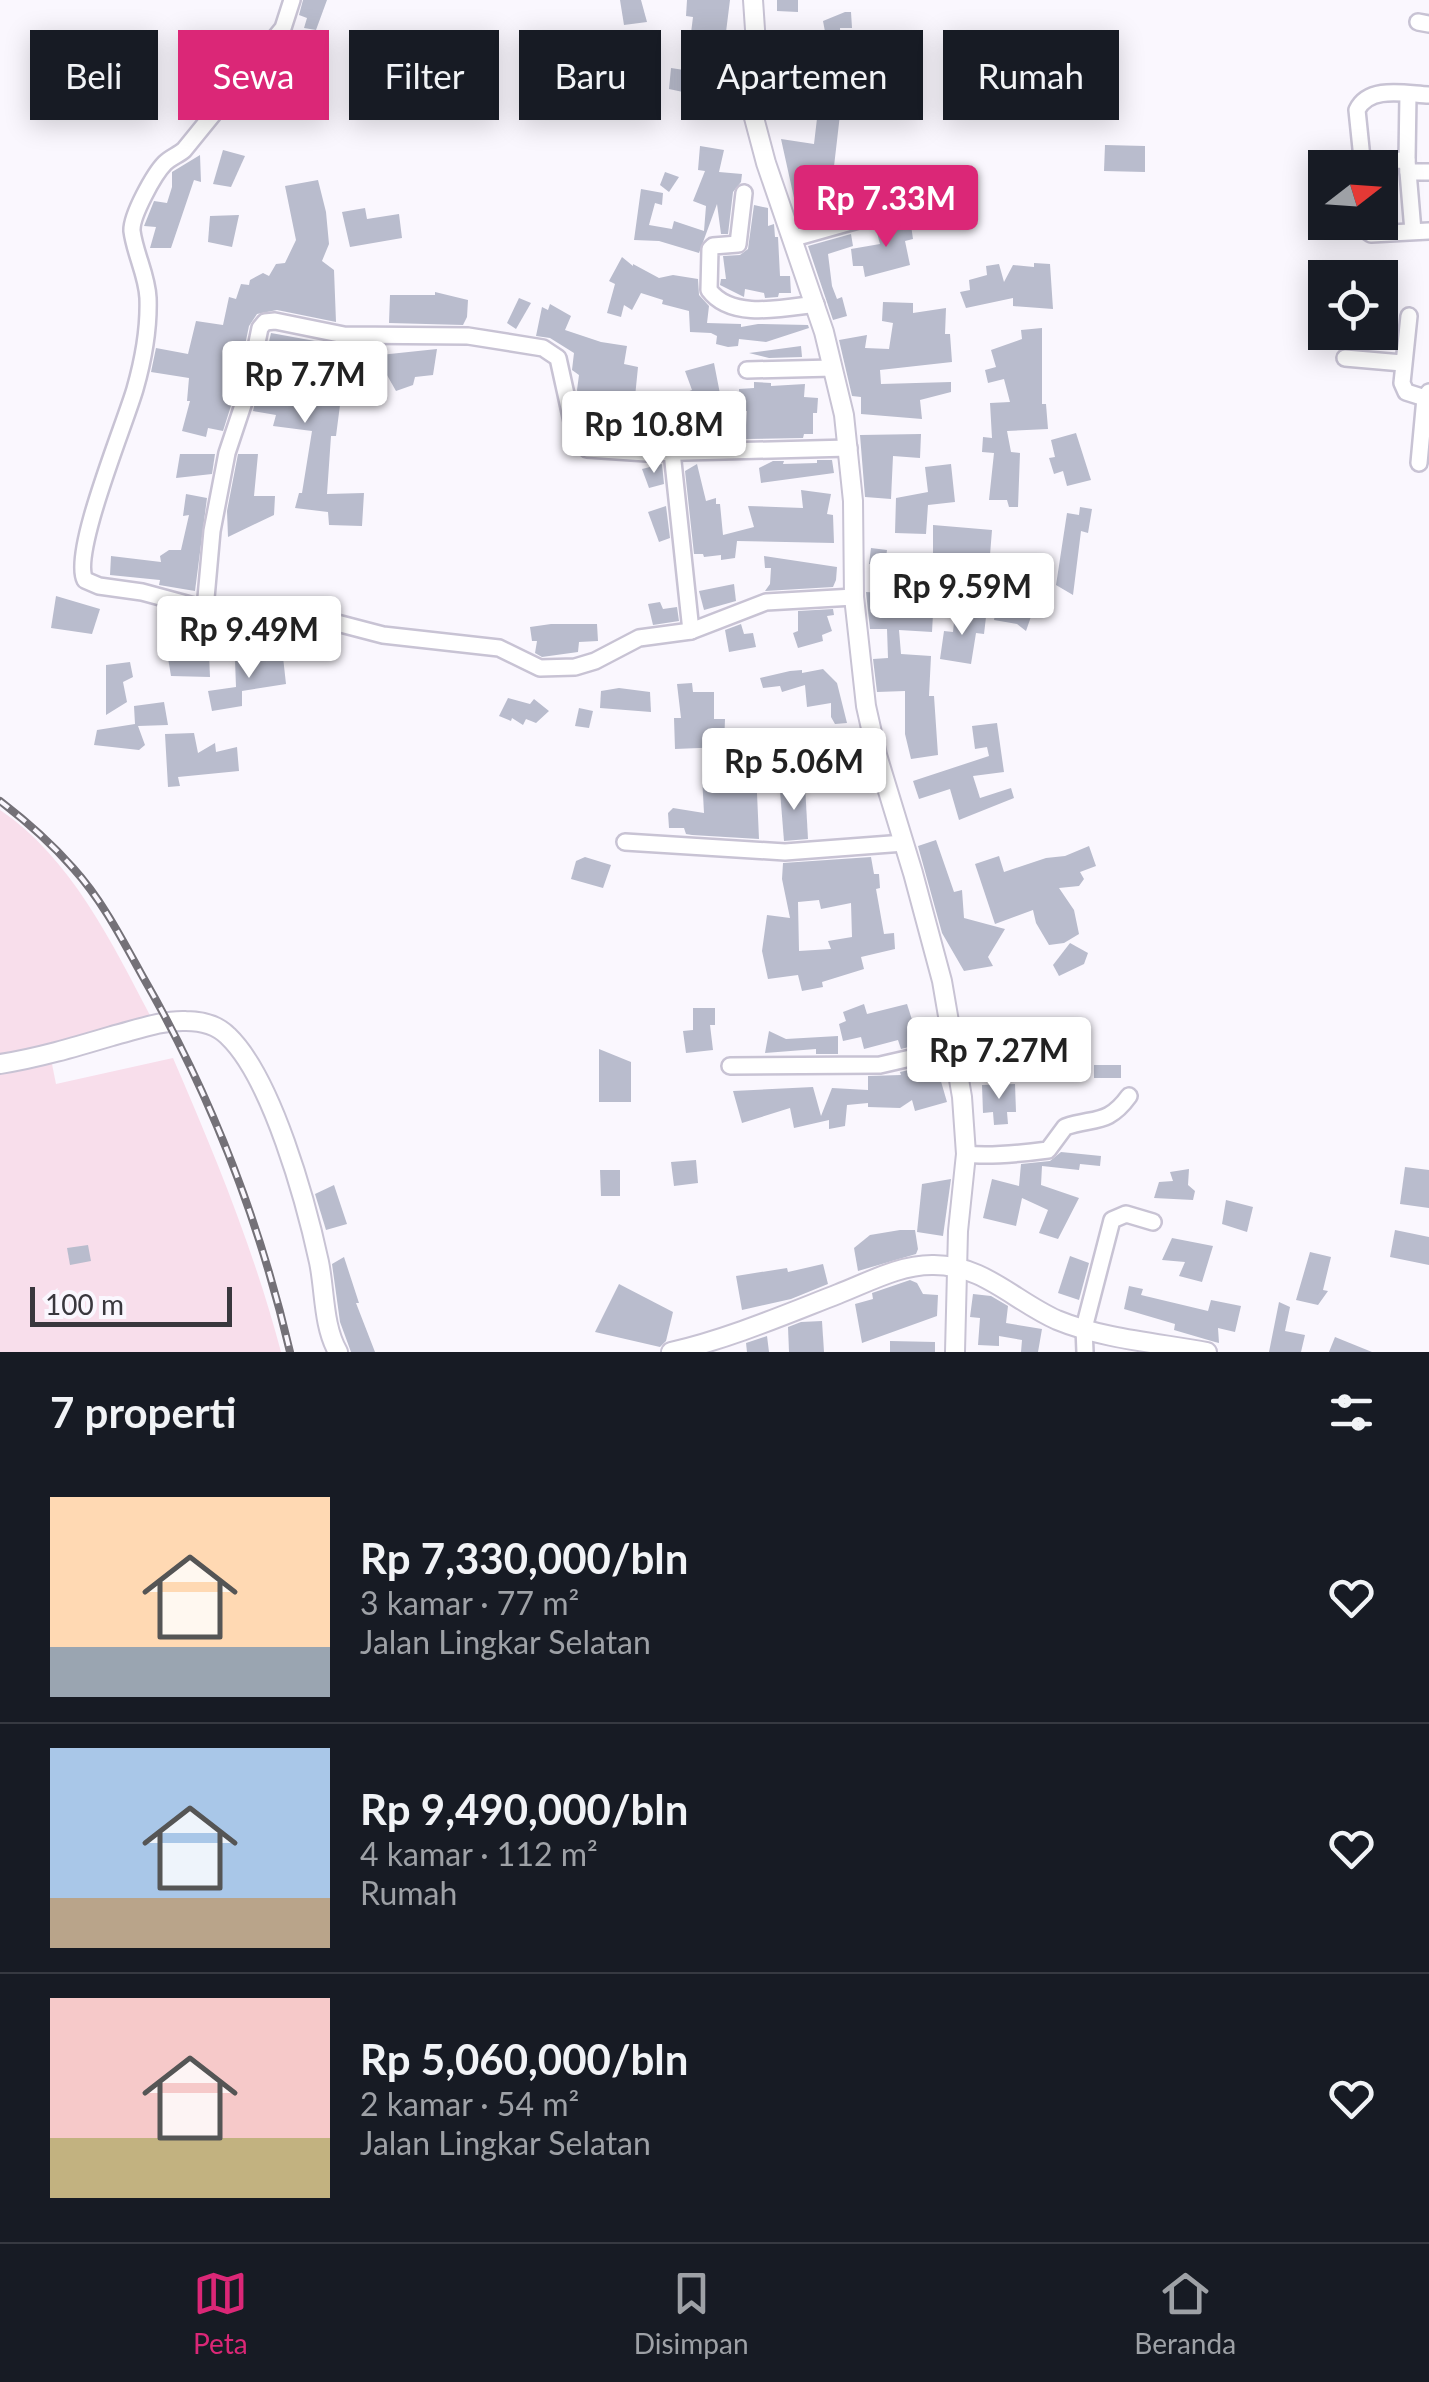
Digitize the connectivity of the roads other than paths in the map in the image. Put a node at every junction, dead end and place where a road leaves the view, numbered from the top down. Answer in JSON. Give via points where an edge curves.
{"nodes":[{"id":1,"x":292,"y":0,"type":"edge"},
{"id":2,"x":753,"y":0,"type":"edge"},
{"id":3,"x":1408,"y":94,"type":"junction"},
{"id":4,"x":1429,"y":95,"type":"edge"},
{"id":5,"x":1361,"y":150,"type":"edge"},
{"id":6,"x":1398,"y":166,"type":"edge"},
{"id":7,"x":1408,"y":166,"type":"junction"},
{"id":8,"x":1429,"y":172,"type":"edge"},
{"id":9,"x":744,"y":193,"type":"dead end"},
{"id":10,"x":890,"y":211,"type":"dead end"},
{"id":11,"x":1421,"y":231,"type":"edge"},
{"id":12,"x":794,"y":238,"type":"junction"},
{"id":13,"x":816,"y":304,"type":"junction"},
{"id":14,"x":1408,"y":316,"type":"dead end"},
{"id":15,"x":1345,"y":358,"type":"dead end"},
{"id":16,"x":1402,"y":362,"type":"junction"},
{"id":17,"x":833,"y":368,"type":"junction"},
{"id":18,"x":746,"y":370,"type":"dead end"},
{"id":19,"x":1427,"y":396,"type":"edge"},
{"id":20,"x":848,"y":448,"type":"junction"},
{"id":21,"x":672,"y":452,"type":"junction"},
{"id":22,"x":1419,"y":463,"type":"dead end"},
{"id":23,"x":854,"y":597,"type":"junction"},
{"id":24,"x":205,"y":609,"type":"junction"},
{"id":25,"x":690,"y":632,"type":"junction"},
{"id":26,"x":876,"y":755,"type":"junction"},
{"id":27,"x":770,"y":779,"type":"dead end"},
{"id":28,"x":625,"y":842,"type":"dead end"},
{"id":29,"x":904,"y":843,"type":"junction"},
{"id":30,"x":954,"y":1048,"type":"junction"},
{"id":31,"x":0,"y":1064,"type":"edge"},
{"id":32,"x":730,"y":1066,"type":"dead end"},
{"id":33,"x":1129,"y":1096,"type":"dead end"},
{"id":34,"x":966,"y":1154,"type":"junction"},
{"id":35,"x":1152,"y":1222,"type":"dead end"},
{"id":36,"x":957,"y":1266,"type":"junction"},
{"id":37,"x":1084,"y":1328,"type":"junction"},
{"id":38,"x":338,"y":1352,"type":"edge"},
{"id":39,"x":671,"y":1352,"type":"edge"},
{"id":40,"x":955,"y":1352,"type":"edge"},
{"id":41,"x":1085,"y":1352,"type":"edge"},
{"id":42,"x":1207,"y":1352,"type":"edge"}],
"edges":[{"from":1,"to":24,"type":"street","via":[[283,28],[184,150],[166,162],[133,220],[148,298],[145,338],[82,562],[85,580],[99,586]]},
{"from":2,"to":12,"type":"street","via":[[754,114]]},
{"from":3,"to":4,"type":"street"},
{"from":3,"to":5,"type":"street","via":[[1361,102]]},
{"from":3,"to":7,"type":"street"},
{"from":6,"to":7,"type":"street"},
{"from":7,"to":8,"type":"street"},
{"from":7,"to":11,"type":"street"},
{"from":9,"to":13,"type":"street","via":[[738,244],[710,249],[709,290],[732,307]]},
{"from":10,"to":12,"type":"street"},
{"from":12,"to":13,"type":"street"},
{"from":13,"to":17,"type":"street"},
{"from":14,"to":16,"type":"street"},
{"from":15,"to":16,"type":"street"},
{"from":16,"to":19,"type":"street","via":[[1406,392]]},
{"from":17,"to":18,"type":"street"},
{"from":17,"to":20,"type":"street"},
{"from":19,"to":22,"type":"street"},
{"from":20,"to":21,"type":"street"},
{"from":20,"to":23,"type":"street"},
{"from":21,"to":24,"type":"street","via":[[581,446],[558,358],[543,348],[468,336],[344,335],[265,322],[228,453]]},
{"from":21,"to":25,"type":"street"},
{"from":23,"to":25,"type":"street","via":[[766,602]]},
{"from":23,"to":26,"type":"street"},
{"from":24,"to":25,"type":"street","via":[[314,617],[383,635],[498,648],[540,668],[575,667],[639,638]]},
{"from":26,"to":27,"type":"street"},
{"from":26,"to":29,"type":"street"},
{"from":28,"to":29,"type":"street","via":[[784,852]]},
{"from":29,"to":30,"type":"street"},
{"from":30,"to":32,"type":"street","via":[[880,1065]]},
{"from":30,"to":34,"type":"street"},
{"from":31,"to":38,"type":"street","via":[[169,1021],[202,1022],[230,1037],[262,1088],[284,1143],[306,1208]]},
{"from":33,"to":34,"type":"street","via":[[1108,1118],[1065,1126],[1048,1150]]},
{"from":34,"to":36,"type":"street"},
{"from":35,"to":37,"type":"street","via":[[1126,1214],[1112,1220]]},
{"from":36,"to":37,"type":"street"},
{"from":36,"to":39,"type":"street","via":[[909,1266]]},
{"from":36,"to":40,"type":"street"},
{"from":37,"to":41,"type":"street"},
{"from":37,"to":42,"type":"street"}]}
